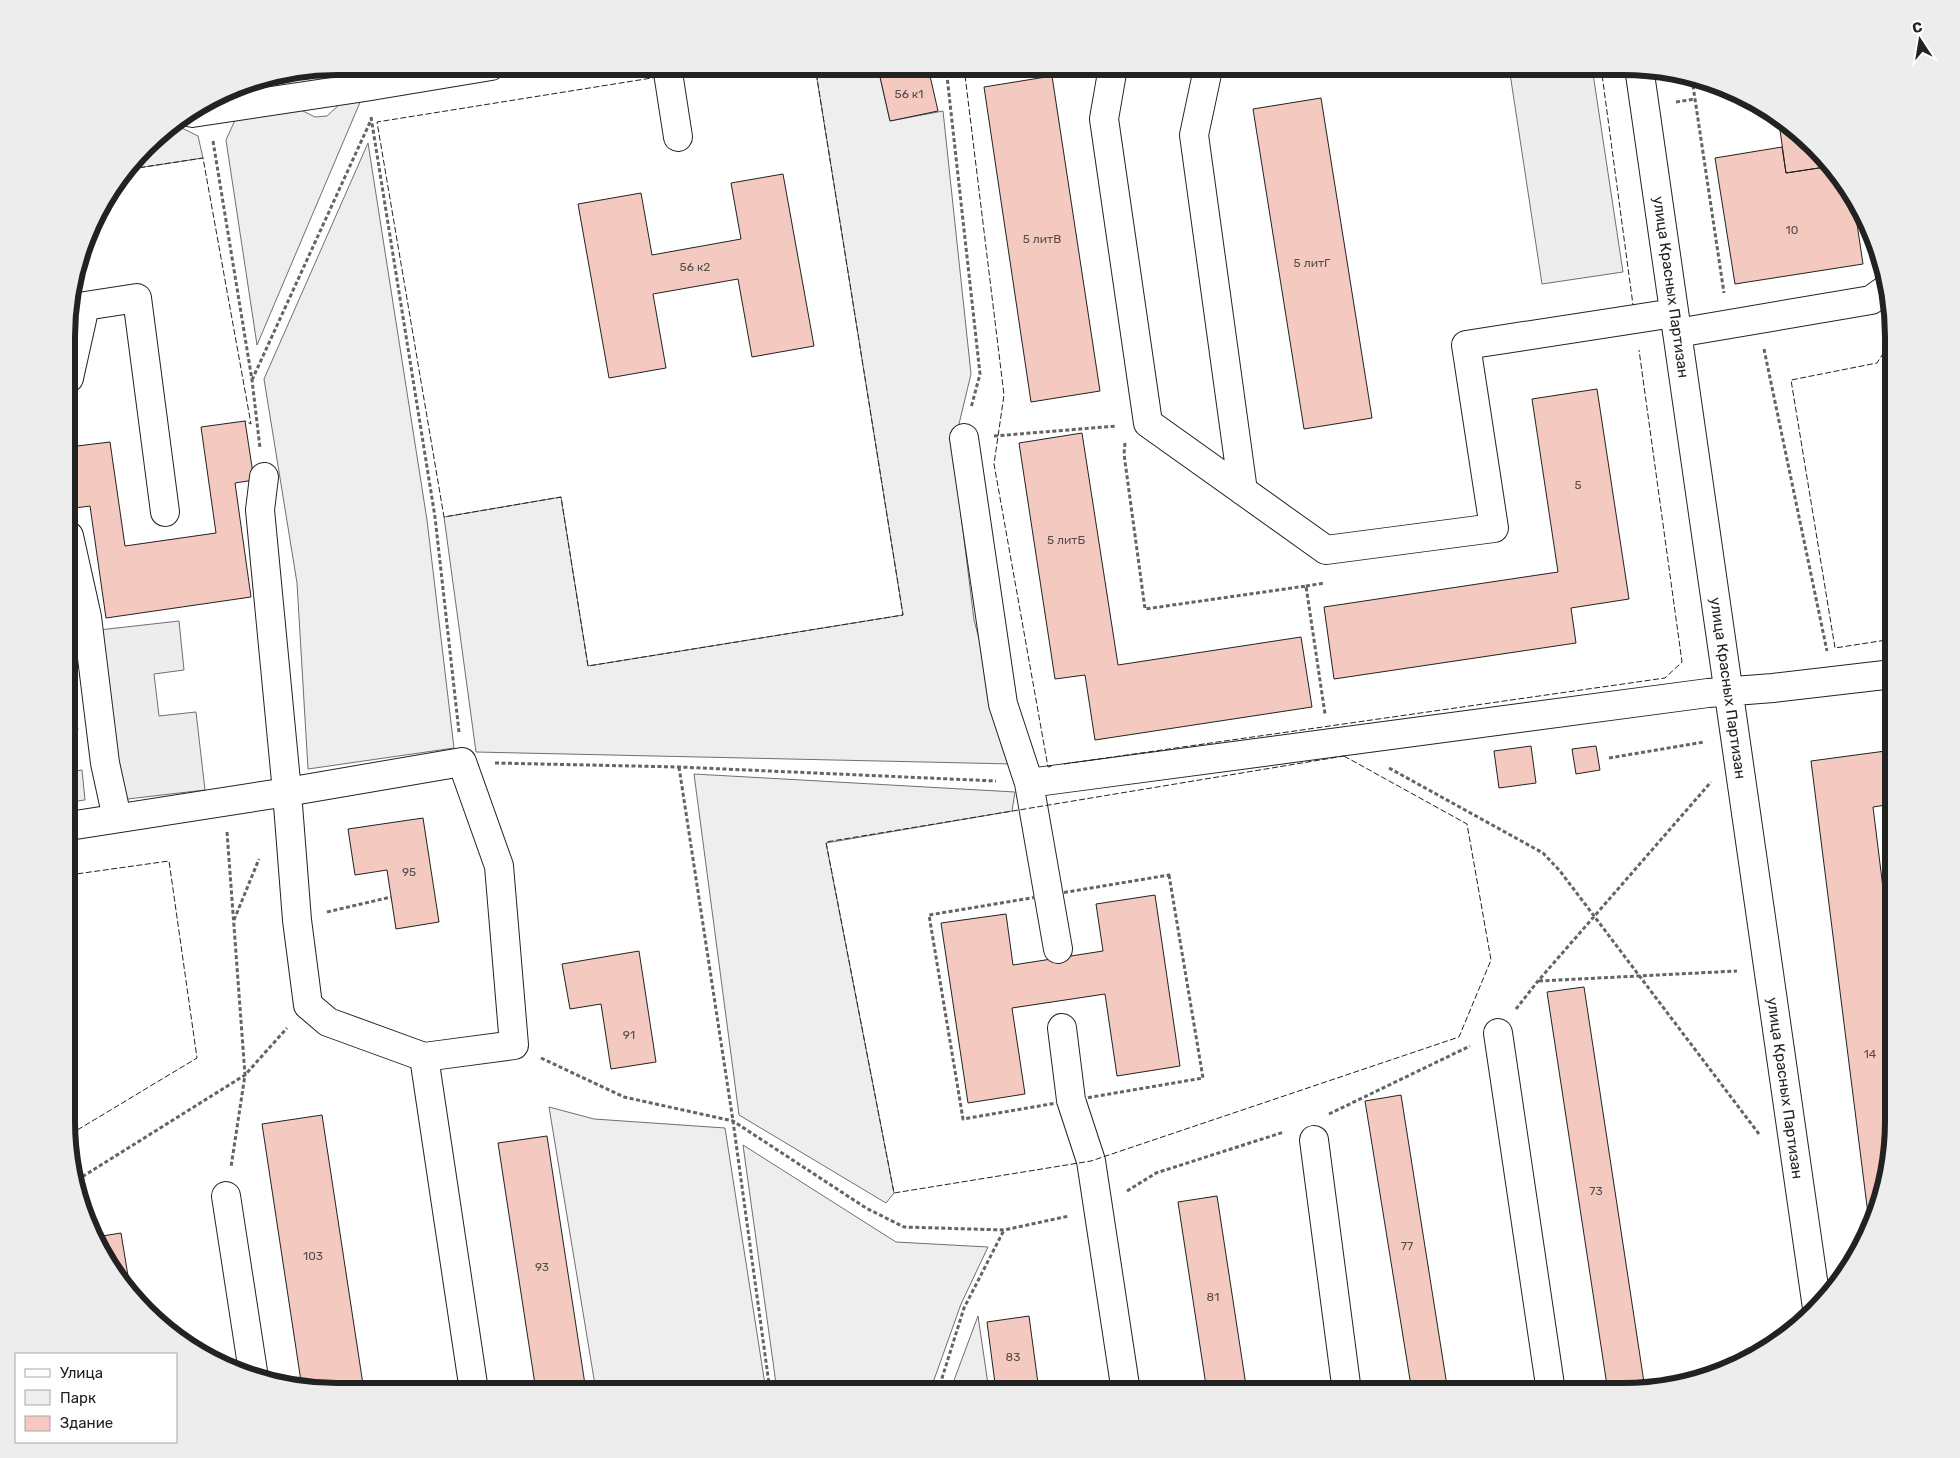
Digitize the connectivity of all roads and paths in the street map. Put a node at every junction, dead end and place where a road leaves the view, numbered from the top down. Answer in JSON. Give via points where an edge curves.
{"nodes":[{"id":1,"x":437,"y":75,"type":"edge"},
{"id":2,"x":668,"y":75,"type":"edge"},
{"id":3,"x":947,"y":75,"type":"edge"},
{"id":4,"x":1112,"y":75,"type":"edge"},
{"id":5,"x":1207,"y":75,"type":"edge"},
{"id":6,"x":1640,"y":76,"type":"edge"},
{"id":7,"x":1693,"y":85,"type":"edge"},
{"id":8,"x":365,"y":87,"type":"junction"},
{"id":9,"x":1695,"y":99,"type":"junction"},
{"id":10,"x":1671,"y":102,"type":"dead end"},
{"id":11,"x":206,"y":110,"type":"edge"},
{"id":12,"x":200,"y":113,"type":"edge"},
{"id":13,"x":372,"y":119,"type":"junction"},
{"id":14,"x":678,"y":137,"type":"dead end"},
{"id":15,"x":1881,"y":293,"type":"edge"},
{"id":16,"x":1725,"y":302,"type":"dead end"},
{"id":17,"x":1758,"y":319,"type":"junction"},
{"id":18,"x":1676,"y":323,"type":"junction"},
{"id":19,"x":75,"y":348,"type":"edge"},
{"id":20,"x":252,"y":380,"type":"junction"},
{"id":21,"x":1148,"y":423,"type":"junction"},
{"id":22,"x":964,"y":438,"type":"junction"},
{"id":23,"x":264,"y":477,"type":"joint"},
{"id":24,"x":1243,"y":491,"type":"junction"},
{"id":25,"x":165,"y":512,"type":"dead end"},
{"id":26,"x":75,"y":562,"type":"edge"},
{"id":27,"x":1885,"y":675,"type":"edge"},
{"id":28,"x":1833,"y":681,"type":"junction"},
{"id":29,"x":1729,"y":691,"type":"junction"},
{"id":30,"x":1705,"y":742,"type":"dead end"},
{"id":31,"x":1609,"y":758,"type":"dead end"},
{"id":32,"x":462,"y":762,"type":"junction"},
{"id":33,"x":1388,"y":767,"type":"dead end"},
{"id":34,"x":680,"y":768,"type":"junction"},
{"id":35,"x":1716,"y":776,"type":"dead end"},
{"id":36,"x":1030,"y":783,"type":"junction"},
{"id":37,"x":287,"y":792,"type":"junction"},
{"id":38,"x":224,"y":802,"type":"junction"},
{"id":39,"x":117,"y":818,"type":"junction"},
{"id":40,"x":75,"y":825,"type":"edge"},
{"id":41,"x":391,"y":897,"type":"dead end"},
{"id":42,"x":1594,"y":917,"type":"junction"},
{"id":43,"x":297,"y":920,"type":"junction"},
{"id":44,"x":1058,"y":949,"type":"dead end"},
{"id":45,"x":1737,"y":971,"type":"dead end"},
{"id":46,"x":1639,"y":976,"type":"junction"},
{"id":47,"x":308,"y":1004,"type":"junction"},
{"id":48,"x":1062,"y":1028,"type":"dead end"},
{"id":49,"x":1498,"y":1033,"type":"joint"},
{"id":50,"x":514,"y":1045,"type":"junction"},
{"id":51,"x":424,"y":1058,"type":"junction"},
{"id":52,"x":245,"y":1075,"type":"junction"},
{"id":53,"x":733,"y":1121,"type":"junction"},
{"id":54,"x":1309,"y":1129,"type":"junction"},
{"id":55,"x":1763,"y":1139,"type":"dead end"},
{"id":56,"x":81,"y":1177,"type":"edge"},
{"id":57,"x":226,"y":1196,"type":"joint"},
{"id":58,"x":1099,"y":1209,"type":"junction"},
{"id":59,"x":1004,"y":1230,"type":"junction"},
{"id":60,"x":1816,"y":1298,"type":"edge"},
{"id":61,"x":253,"y":1369,"type":"edge"},
{"id":62,"x":473,"y":1383,"type":"edge"},
{"id":63,"x":769,"y":1383,"type":"edge"},
{"id":64,"x":941,"y":1383,"type":"edge"},
{"id":65,"x":1125,"y":1383,"type":"edge"},
{"id":66,"x":1346,"y":1383,"type":"edge"},
{"id":67,"x":1550,"y":1383,"type":"edge"}],
"edges":[{"from":1,"to":8,"type":"street"},
{"from":2,"to":14,"type":"street"},
{"from":3,"to":22,"type":"path","via":[[980,374]]},
{"from":4,"to":21,"type":"street","via":[[1104,119]]},
{"from":5,"to":24,"type":"street","via":[[1194,135]]},
{"from":6,"to":18,"type":"street","name":"улица Красных Партизан"},
{"from":7,"to":9,"type":"path"},
{"from":8,"to":11,"type":"street"},
{"from":8,"to":13,"type":"path"},
{"from":9,"to":10,"type":"path"},
{"from":9,"to":16,"type":"path"},
{"from":12,"to":20,"type":"path"},
{"from":13,"to":20,"type":"path"},
{"from":13,"to":32,"type":"path","via":[[435,518]]},
{"from":15,"to":17,"type":"street","via":[[1871,300]]},
{"from":17,"to":18,"type":"street"},
{"from":17,"to":28,"type":"path"},
{"from":18,"to":24,"type":"street","via":[[1466,345],[1494,528],[1326,550]]},
{"from":18,"to":29,"type":"street","name":"улица Красных Партизан"},
{"from":19,"to":25,"type":"street","via":[[85,306],[137,298]]},
{"from":20,"to":23,"type":"path"},
{"from":21,"to":22,"type":"path"},
{"from":21,"to":24,"type":"street"},
{"from":22,"to":36,"type":"street","via":[[1003,704]]},
{"from":23,"to":37,"type":"street","via":[[260,510]]},
{"from":26,"to":39,"type":"street","via":[[87,617],[105,763]]},
{"from":27,"to":28,"type":"street"},
{"from":28,"to":29,"type":"street"},
{"from":29,"to":36,"type":"street"},
{"from":29,"to":60,"type":"street","name":"улица Красных Партизан"},
{"from":30,"to":31,"type":"path"},
{"from":32,"to":34,"type":"path"},
{"from":32,"to":37,"type":"street"},
{"from":32,"to":50,"type":"street","via":[[499,866]]},
{"from":33,"to":42,"type":"path","via":[[1543,853]]},
{"from":34,"to":36,"type":"path"},
{"from":34,"to":53,"type":"path"},
{"from":35,"to":42,"type":"path"},
{"from":36,"to":44,"type":"street"},
{"from":37,"to":38,"type":"street"},
{"from":37,"to":43,"type":"street"},
{"from":38,"to":39,"type":"street"},
{"from":38,"to":52,"type":"path"},
{"from":39,"to":40,"type":"street"},
{"from":41,"to":43,"type":"path"},
{"from":42,"to":46,"type":"path"},
{"from":42,"to":46,"type":"path","via":[[1538,981]]},
{"from":43,"to":47,"type":"street"},
{"from":45,"to":46,"type":"path"},
{"from":46,"to":55,"type":"path"},
{"from":47,"to":51,"type":"street","via":[[328,1022]]},
{"from":47,"to":52,"type":"path"},
{"from":48,"to":58,"type":"street","via":[[1071,1100],[1091,1161]]},
{"from":49,"to":54,"type":"path"},
{"from":49,"to":67,"type":"street"},
{"from":50,"to":51,"type":"street"},
{"from":50,"to":53,"type":"path","via":[[624,1096]]},
{"from":51,"to":62,"type":"street"},
{"from":52,"to":56,"type":"path"},
{"from":52,"to":57,"type":"path"},
{"from":53,"to":59,"type":"path","via":[[866,1208],[904,1227]]},
{"from":53,"to":63,"type":"path"},
{"from":54,"to":58,"type":"path","via":[[1156,1173]]},
{"from":54,"to":66,"type":"street"},
{"from":57,"to":61,"type":"street"},
{"from":58,"to":59,"type":"path"},
{"from":58,"to":65,"type":"street"},
{"from":59,"to":64,"type":"path","via":[[964,1308]]}]}
